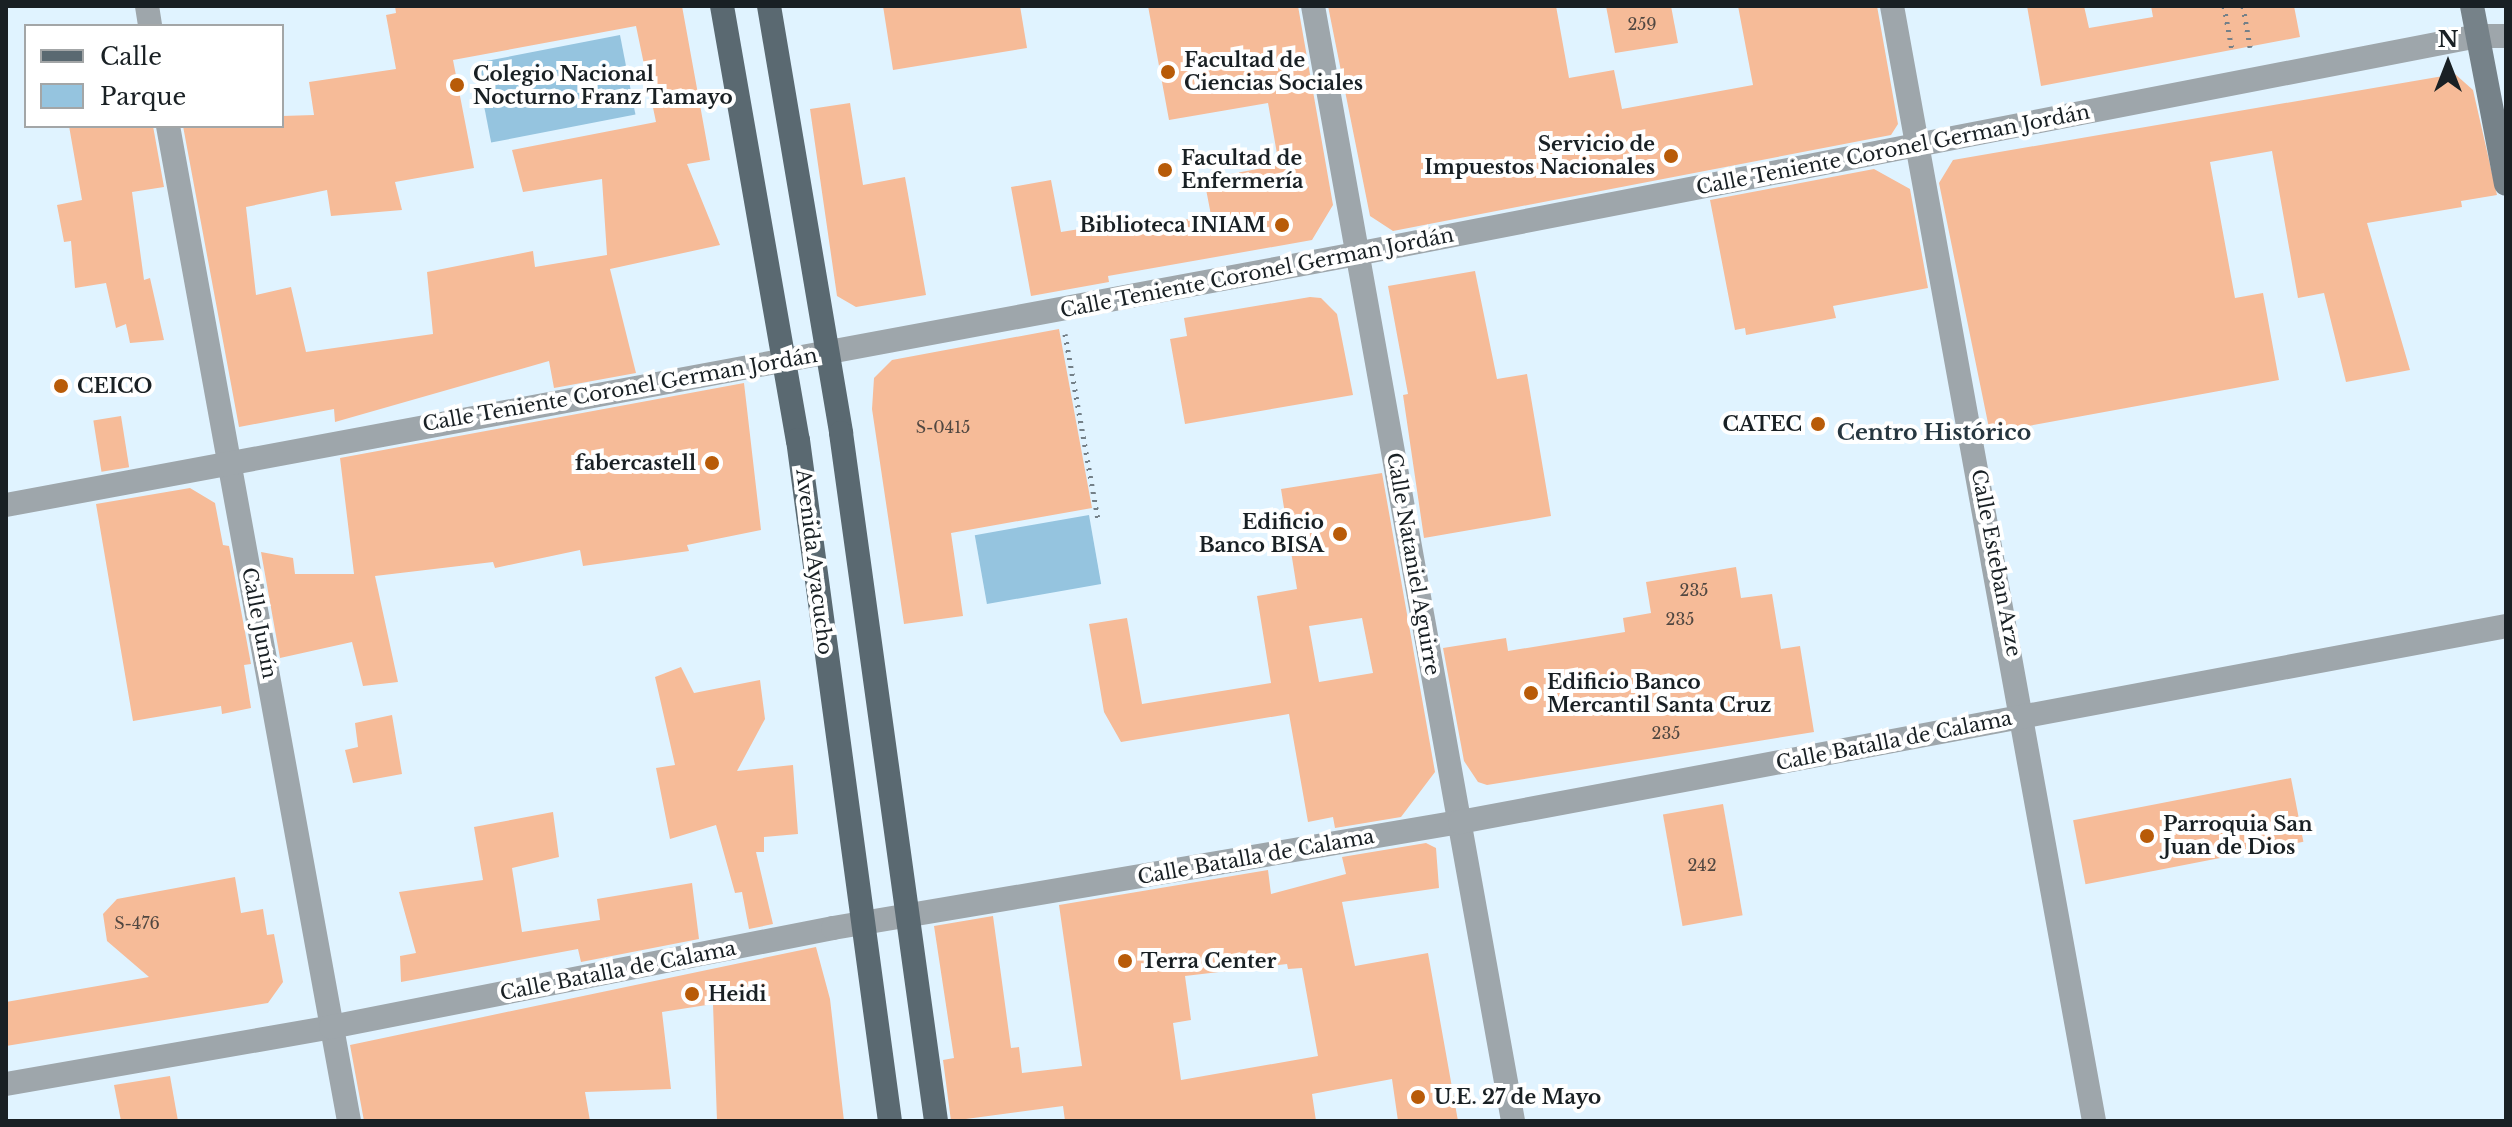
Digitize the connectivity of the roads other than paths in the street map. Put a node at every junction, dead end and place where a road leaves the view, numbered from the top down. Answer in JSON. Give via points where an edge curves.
{"nodes":[{"id":1,"x":722,"y":6,"type":"edge"},
{"id":2,"x":769,"y":6,"type":"edge"},
{"id":3,"x":1313,"y":6,"type":"edge"},
{"id":4,"x":1892,"y":6,"type":"edge"},
{"id":5,"x":2472,"y":6,"type":"edge"},
{"id":6,"x":2478,"y":36,"type":"junction"},
{"id":7,"x":2506,"y":36,"type":"edge"},
{"id":8,"x":168,"y":128,"type":"edge"},
{"id":9,"x":1917,"y":148,"type":"junction"},
{"id":10,"x":2506,"y":184,"type":"edge"},
{"id":11,"x":1356,"y":254,"type":"junction"},
{"id":12,"x":827,"y":353,"type":"junction"},
{"id":13,"x":784,"y":360,"type":"junction"},
{"id":14,"x":229,"y":462,"type":"junction"},
{"id":15,"x":6,"y":505,"type":"edge"},
{"id":16,"x":2506,"y":626,"type":"edge"},
{"id":17,"x":2024,"y":716,"type":"junction"},
{"id":18,"x":1460,"y":822,"type":"junction"},
{"id":19,"x":908,"y":916,"type":"junction"},
{"id":20,"x":861,"y":924,"type":"junction"},
{"id":21,"x":331,"y":1027,"type":"junction"},
{"id":22,"x":6,"y":1084,"type":"edge"},
{"id":23,"x":349,"y":1121,"type":"edge"},
{"id":24,"x":890,"y":1121,"type":"edge"},
{"id":25,"x":936,"y":1121,"type":"edge"},
{"id":26,"x":1513,"y":1121,"type":"edge"},
{"id":27,"x":2094,"y":1121,"type":"edge"}],
"edges":[{"from":1,"to":13,"type":"main road","name":"Avenida Ayacucho"},
{"from":2,"to":12,"type":"main road"},
{"from":3,"to":11,"type":"street","name":"Calle Nataniel Aguirre"},
{"from":4,"to":9,"type":"street","name":"Calle Esteban Arze"},
{"from":5,"to":6,"type":"main road"},
{"from":6,"to":7,"type":"street","name":"Calle Teniente Coronel German Jordán"},
{"from":6,"to":9,"type":"street","name":"Calle Teniente Coronel German Jordán","via":[[1945,137]]},
{"from":6,"to":10,"type":"main road"},
{"from":8,"to":14,"type":"street","name":"Calle Junín"},
{"from":9,"to":11,"type":"street","name":"Calle Teniente Coronel German Jordán"},
{"from":9,"to":17,"type":"street","name":"Calle Esteban Arze"},
{"from":11,"to":12,"type":"street","name":"Calle Teniente Coronel German Jordán"},
{"from":11,"to":18,"type":"street","name":"Calle Nataniel Aguirre"},
{"from":12,"to":13,"type":"street","name":"Calle Teniente Coronel German Jordán"},
{"from":12,"to":19,"type":"main road"},
{"from":13,"to":14,"type":"street","name":"Calle Teniente Coronel German Jordán"},
{"from":13,"to":20,"type":"main road","name":"Avenida Ayacucho"},
{"from":14,"to":15,"type":"street","name":"Calle Teniente Coronel German Jordán"},
{"from":14,"to":21,"type":"street","name":"Calle Junín"},
{"from":16,"to":17,"type":"street","name":"Calle Batalla de Calama"},
{"from":17,"to":18,"type":"street","name":"Calle Batalla de Calama"},
{"from":17,"to":27,"type":"street","name":"Calle Esteban Arze"},
{"from":18,"to":19,"type":"street","name":"Calle Batalla de Calama"},
{"from":18,"to":26,"type":"street","name":"Calle Nataniel Aguirre"},
{"from":19,"to":20,"type":"street","name":"Calle Batalla de Calama"},
{"from":19,"to":25,"type":"main road"},
{"from":20,"to":21,"type":"street","name":"Calle Batalla de Calama"},
{"from":20,"to":24,"type":"main road","name":"Avenida Ayacucho"},
{"from":21,"to":22,"type":"street","name":"Calle Batalla de Calama"},
{"from":21,"to":23,"type":"street","name":"Calle Junín"}]}
